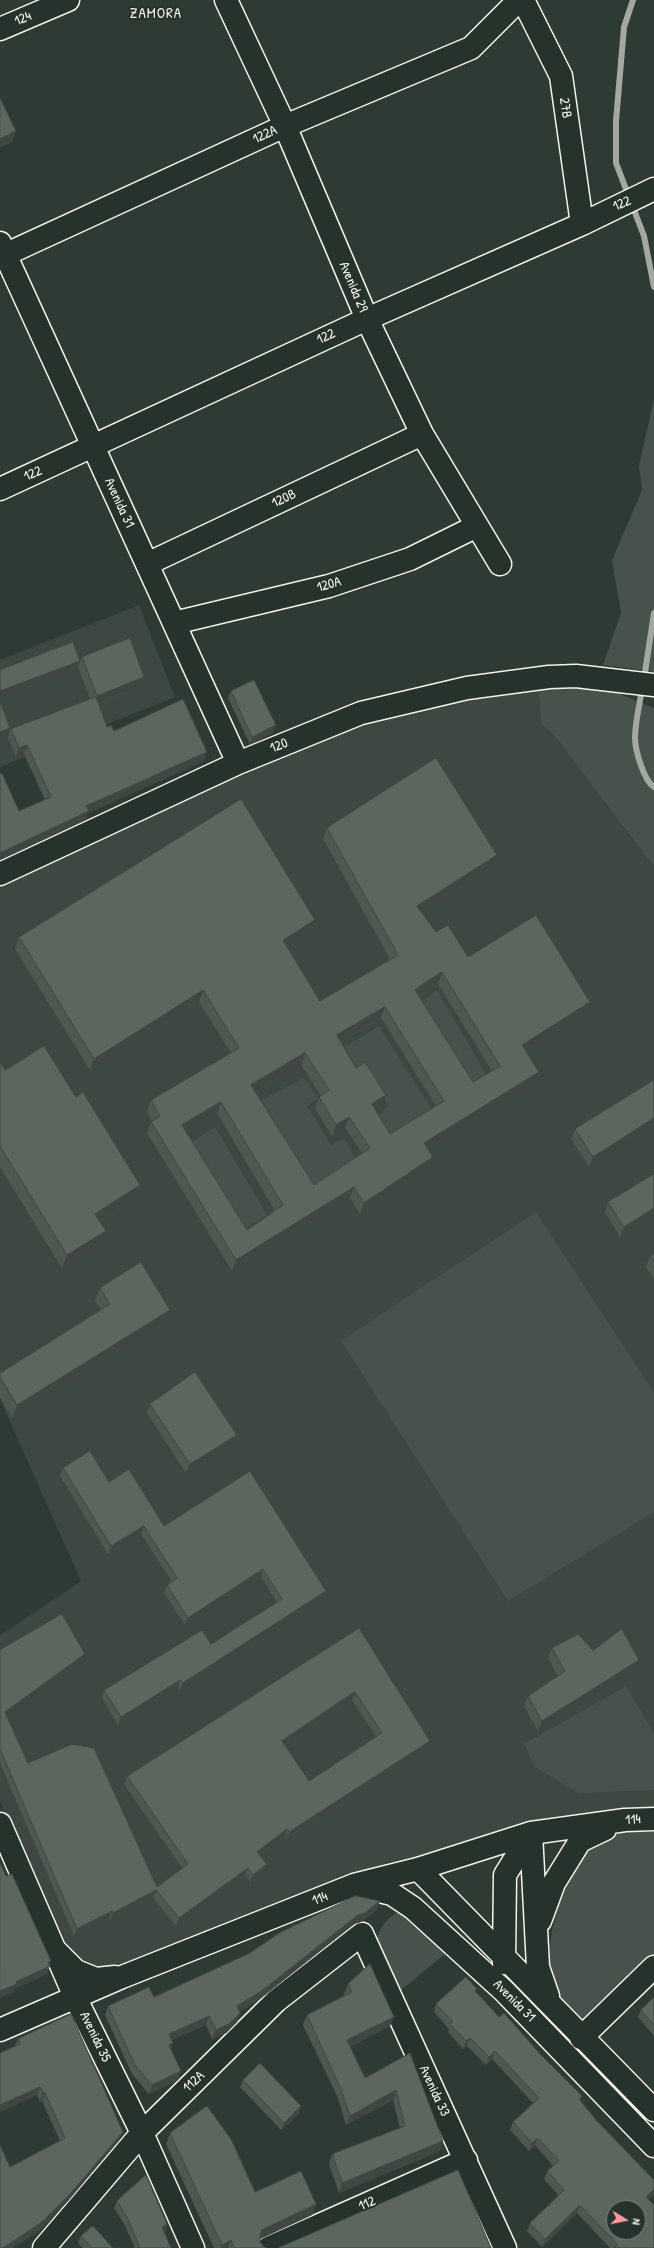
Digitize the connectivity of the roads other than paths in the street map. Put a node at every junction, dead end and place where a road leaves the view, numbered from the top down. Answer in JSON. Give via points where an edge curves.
{"nodes":[{"id":1,"x":68,"y":0,"type":"edge"},
{"id":2,"x":226,"y":0,"type":"edge"},
{"id":3,"x":519,"y":0,"type":"edge"},
{"id":4,"x":522,"y":0,"type":"edge"},
{"id":5,"x":0,"y":29,"type":"edge"},
{"id":6,"x":285,"y":126,"type":"junction"},
{"id":7,"x":651,"y":191,"type":"edge"},
{"id":8,"x":582,"y":224,"type":"junction"},
{"id":9,"x":2,"y":252,"type":"edge"},
{"id":10,"x":366,"y":319,"type":"junction"},
{"id":11,"x":422,"y":434,"type":"junction"},
{"id":12,"x":93,"y":446,"type":"junction"},
{"id":13,"x":0,"y":489,"type":"edge"},
{"id":14,"x":477,"y":526,"type":"junction"},
{"id":15,"x":147,"y":564,"type":"junction"},
{"id":16,"x":500,"y":564,"type":"dead end"},
{"id":17,"x":174,"y":623,"type":"junction"},
{"id":18,"x":654,"y":685,"type":"edge"},
{"id":19,"x":238,"y":763,"type":"junction"},
{"id":20,"x":0,"y":874,"type":"edge"},
{"id":21,"x":654,"y":1819,"type":"edge"},
{"id":22,"x":624,"y":1820,"type":"junction"},
{"id":23,"x":0,"y":1824,"type":"edge"},
{"id":24,"x":531,"y":1833,"type":"junction"},
{"id":25,"x":488,"y":1846,"type":"junction"},
{"id":26,"x":418,"y":1869,"type":"junction"},
{"id":27,"x":505,"y":1875,"type":"junction"},
{"id":28,"x":354,"y":1886,"type":"junction"},
{"id":29,"x":537,"y":1930,"type":"junction"},
{"id":30,"x":362,"y":1934,"type":"joint"},
{"id":31,"x":55,"y":1950,"type":"junction"},
{"id":32,"x":504,"y":1955,"type":"junction"},
{"id":33,"x":654,"y":1967,"type":"edge"},
{"id":34,"x":122,"y":1977,"type":"junction"},
{"id":35,"x":504,"y":1990,"type":"junction"},
{"id":36,"x":76,"y":1997,"type":"junction"},
{"id":37,"x":549,"y":2001,"type":"junction"},
{"id":38,"x":0,"y":2030,"type":"edge"},
{"id":39,"x":581,"y":2038,"type":"junction"},
{"id":40,"x":654,"y":2110,"type":"edge"},
{"id":41,"x":142,"y":2133,"type":"junction"},
{"id":42,"x":654,"y":2146,"type":"edge"},
{"id":43,"x":466,"y":2160,"type":"junction"},
{"id":44,"x":44,"y":2248,"type":"edge"},
{"id":45,"x":193,"y":2248,"type":"edge"},
{"id":46,"x":268,"y":2248,"type":"edge"},
{"id":47,"x":505,"y":2248,"type":"edge"}],
"edges":[{"from":1,"to":5,"type":"street","name":"124"},
{"from":2,"to":6,"type":"street","name":"Avenida 29"},
{"from":3,"to":6,"type":"street","name":"122A","via":[[471,48]]},
{"from":4,"to":8,"type":"street","name":"27B","via":[[561,76]]},
{"from":6,"to":9,"type":"street","name":"122A"},
{"from":6,"to":10,"type":"street","name":"Avenida 29"},
{"from":7,"to":8,"type":"street","name":"122"},
{"from":8,"to":10,"type":"street","name":"122"},
{"from":9,"to":12,"type":"street","name":"Avenida 31"},
{"from":10,"to":11,"type":"street","name":"Avenida 29"},
{"from":10,"to":12,"type":"street","name":"122"},
{"from":11,"to":14,"type":"street","name":"Avenida 29"},
{"from":11,"to":15,"type":"street","name":"120B"},
{"from":12,"to":13,"type":"street","name":"122"},
{"from":12,"to":15,"type":"street","name":"Avenida 31"},
{"from":14,"to":16,"type":"street","name":"Avenida 29"},
{"from":14,"to":17,"type":"street","name":"120A","via":[[410,559],[329,586]]},
{"from":15,"to":17,"type":"street","name":"Avenida 31"},
{"from":17,"to":19,"type":"street","name":"Avenida 31"},
{"from":18,"to":19,"type":"street","name":"120","via":[[576,676],[466,688],[361,713]]},
{"from":19,"to":20,"type":"street","name":"120"},
{"from":21,"to":22,"type":"street","name":"114"},
{"from":22,"to":24,"type":"street","name":"114"},
{"from":22,"to":29,"type":"street","via":[[580,1841],[554,1883]]},
{"from":23,"to":31,"type":"street","name":"Avenida 35"},
{"from":24,"to":25,"type":"street","name":"114"},
{"from":24,"to":27,"type":"street"},
{"from":24,"to":29,"type":"street"},
{"from":25,"to":26,"type":"street","name":"114"},
{"from":25,"to":27,"type":"street"},
{"from":26,"to":28,"type":"street","name":"114"},
{"from":26,"to":32,"type":"street","name":"Avenida 31"},
{"from":27,"to":32,"type":"street"},
{"from":28,"to":34,"type":"street","name":"114"},
{"from":28,"to":35,"type":"street","name":"Avenida 31","via":[[392,1894],[413,1908]]},
{"from":29,"to":37,"type":"street","via":[[538,1967]]},
{"from":30,"to":41,"type":"street","name":"112A","via":[[276,2001]]},
{"from":30,"to":43,"type":"street","name":"Avenida 33"},
{"from":31,"to":34,"type":"street","via":[[76,1971],[96,1979]]},
{"from":31,"to":36,"type":"street","name":"Avenida 35"},
{"from":32,"to":35,"type":"street"},
{"from":32,"to":37,"type":"street","name":"Avenida 31"},
{"from":33,"to":39,"type":"street"},
{"from":34,"to":36,"type":"street","name":"114"},
{"from":35,"to":42,"type":"street","name":"Avenida 31"},
{"from":36,"to":38,"type":"street","name":"114"},
{"from":36,"to":41,"type":"street","name":"Avenida 35"},
{"from":37,"to":39,"type":"street","name":"Avenida 31"},
{"from":39,"to":40,"type":"street","name":"Avenida 31"},
{"from":41,"to":44,"type":"street","name":"112A"},
{"from":41,"to":45,"type":"street","name":"Avenida 35"},
{"from":43,"to":46,"type":"street","name":"112"},
{"from":43,"to":47,"type":"street","name":"Avenida 33"}]}
